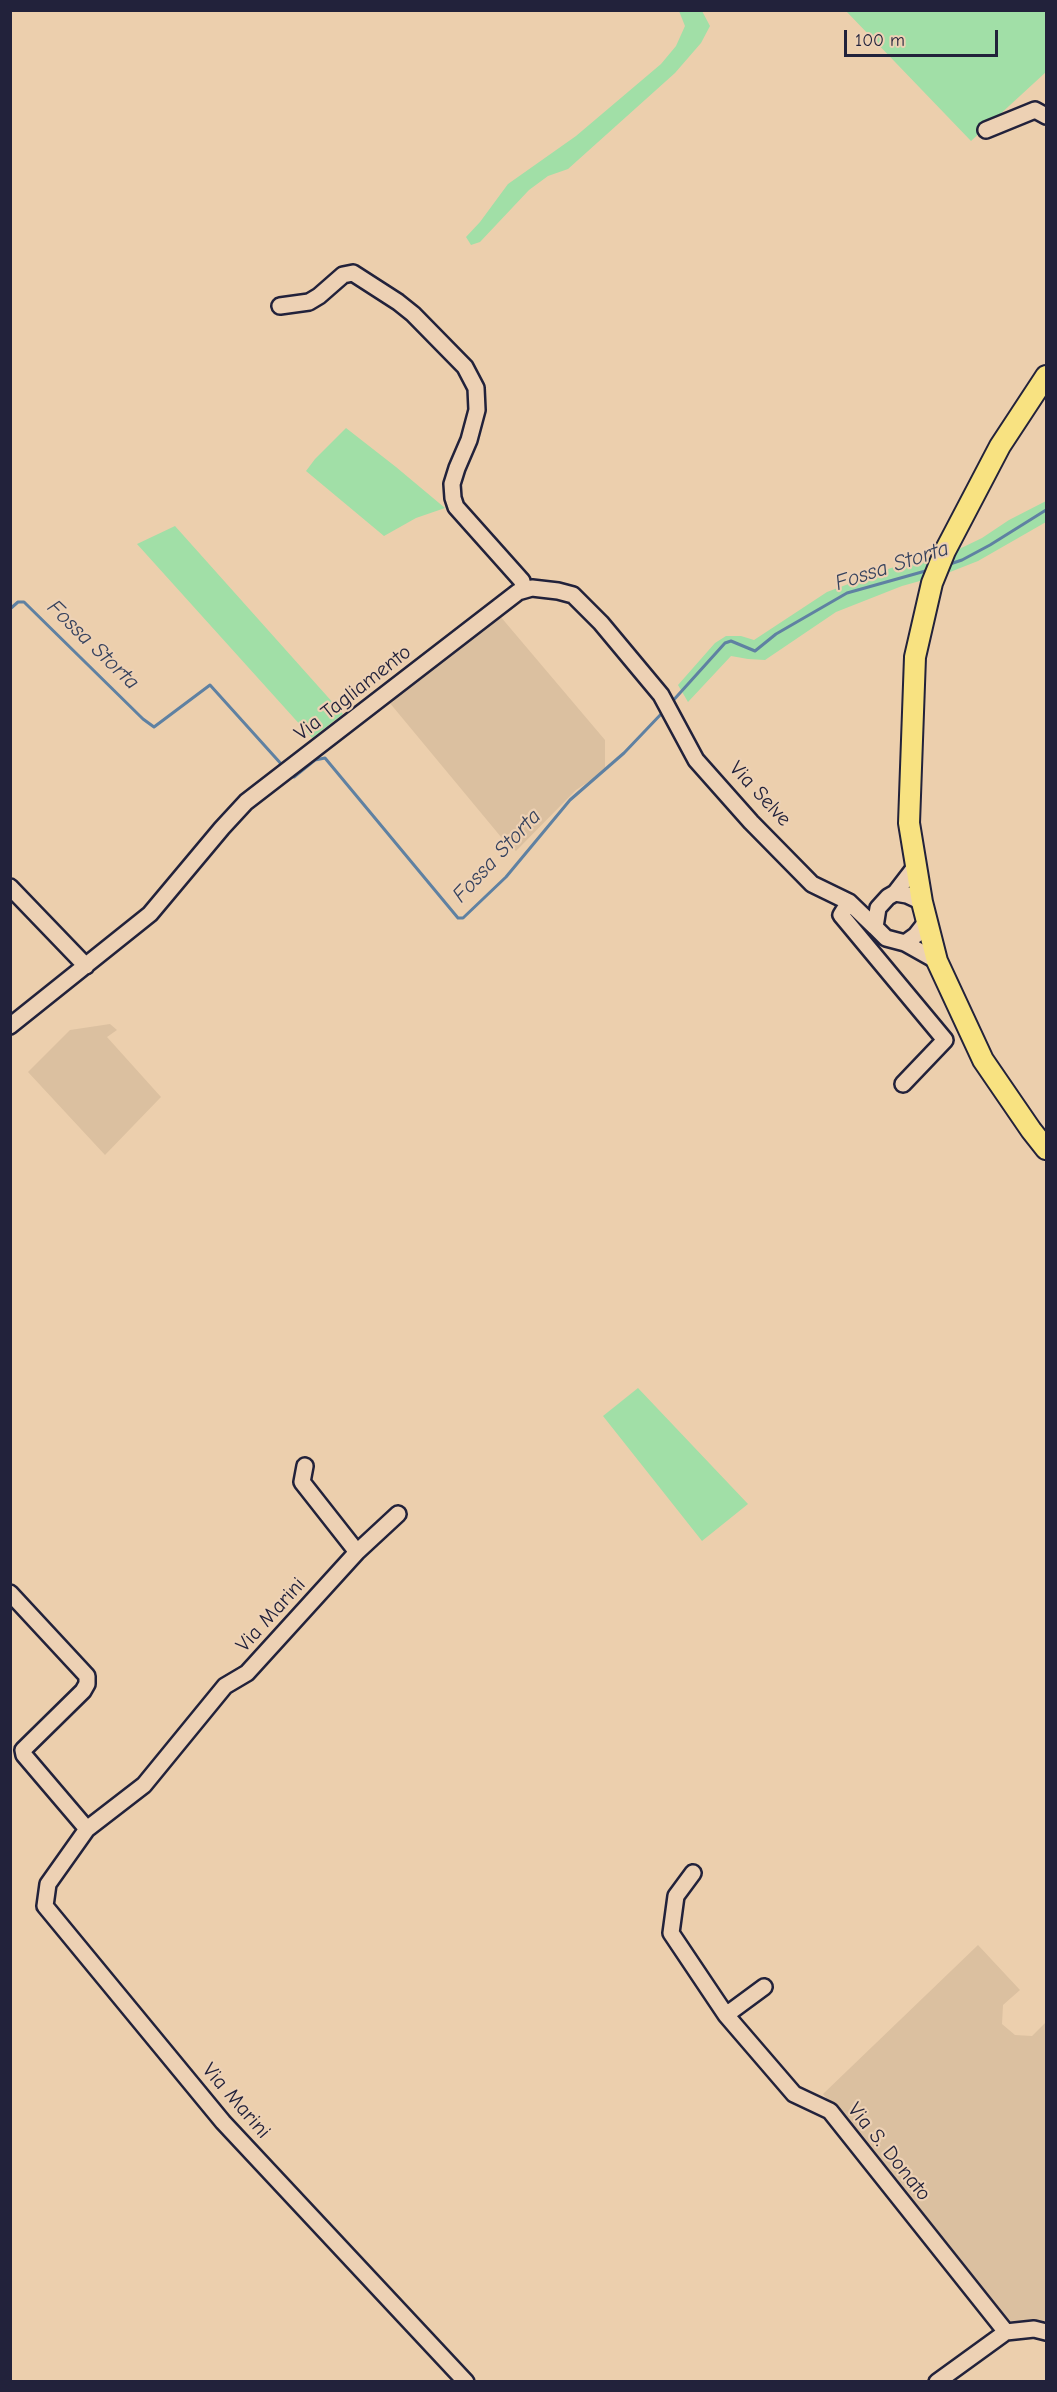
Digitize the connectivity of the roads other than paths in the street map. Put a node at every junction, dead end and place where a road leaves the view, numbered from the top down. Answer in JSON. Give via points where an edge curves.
{"nodes":[{"id":1,"x":1047,"y":116,"type":"edge"},
{"id":2,"x":986,"y":130,"type":"dead end"},
{"id":3,"x":280,"y":306,"type":"dead end"},
{"id":4,"x":1047,"y":376,"type":"edge"},
{"id":5,"x":523,"y":590,"type":"junction"},
{"id":6,"x":915,"y":867,"type":"junction"},
{"id":7,"x":10,"y":887,"type":"edge"},
{"id":8,"x":895,"y":893,"type":"junction"},
{"id":9,"x":849,"y":902,"type":"junction"},
{"id":10,"x":881,"y":902,"type":"junction"},
{"id":11,"x":924,"y":911,"type":"junction"},
{"id":12,"x":875,"y":927,"type":"junction"},
{"id":13,"x":905,"y":943,"type":"junction"},
{"id":14,"x":937,"y":961,"type":"junction"},
{"id":15,"x":86,"y":966,"type":"junction"},
{"id":16,"x":10,"y":1026,"type":"edge"},
{"id":17,"x":903,"y":1084,"type":"dead end"},
{"id":18,"x":1047,"y":1149,"type":"edge"},
{"id":19,"x":305,"y":1466,"type":"dead end"},
{"id":20,"x":398,"y":1514,"type":"dead end"},
{"id":21,"x":357,"y":1552,"type":"junction"},
{"id":22,"x":10,"y":1593,"type":"edge"},
{"id":23,"x":87,"y":1829,"type":"junction"},
{"id":24,"x":693,"y":1873,"type":"dead end"},
{"id":25,"x":764,"y":1987,"type":"dead end"},
{"id":26,"x":726,"y":2015,"type":"junction"},
{"id":27,"x":1006,"y":2331,"type":"junction"},
{"id":28,"x":1047,"y":2332,"type":"edge"},
{"id":29,"x":466,"y":2382,"type":"edge"},
{"id":30,"x":937,"y":2382,"type":"edge"}],
"edges":[{"from":1,"to":2,"type":"street","via":[[1035,110]]},
{"from":3,"to":5,"type":"street","via":[[309,302],[343,275],[353,273],[413,314],[465,368],[476,388],[477,410],[452,484],[453,498],[456,507],[522,581]]},
{"from":4,"to":6,"type":"main road","via":[[1000,446],[932,583],[915,657],[911,711],[909,823]]},
{"from":5,"to":9,"type":"street","name":"Via Selve","via":[[541,588],[573,595],[660,695],[696,760],[751,822],[812,884]]},
{"from":5,"to":15,"type":"street","name":"Via Tagliamento","via":[[233,815],[150,914]]},
{"from":6,"to":8,"type":"street"},
{"from":6,"to":11,"type":"main road"},
{"from":7,"to":15,"type":"street"},
{"from":8,"to":10,"type":"street"},
{"from":8,"to":11,"type":"street","via":[[907,895]]},
{"from":9,"to":10,"type":"street","name":"Via Selve"},
{"from":9,"to":12,"type":"street","name":"Via Selve"},
{"from":9,"to":17,"type":"street","via":[[841,915],[945,1040]]},
{"from":10,"to":12,"type":"street"},
{"from":11,"to":13,"type":"street","via":[[916,935]]},
{"from":11,"to":14,"type":"main road"},
{"from":12,"to":13,"type":"street","name":"Via Selve","via":[[886,938]]},
{"from":13,"to":14,"type":"street","name":"Via Selve"},
{"from":14,"to":18,"type":"main road","via":[[983,1060]]},
{"from":15,"to":16,"type":"street","name":"Via Tagliamento"},
{"from":19,"to":21,"type":"street","via":[[302,1482]]},
{"from":20,"to":21,"type":"street","name":"Via Marini"},
{"from":21,"to":23,"type":"street","name":"Via Marini","via":[[247,1673],[225,1686],[144,1785]]},
{"from":22,"to":23,"type":"street","via":[[87,1676],[82,1691],[23,1750]]},
{"from":23,"to":29,"type":"street","name":"Via Marini","via":[[48,1884],[45,1906],[223,2122]]},
{"from":24,"to":26,"type":"street","name":"Via S. Donato","via":[[676,1896],[672,1933]]},
{"from":25,"to":26,"type":"street"},
{"from":26,"to":27,"type":"street","name":"Via S. Donato","via":[[794,2094],[830,2111]]},
{"from":27,"to":28,"type":"street","via":[[1034,2328]]},
{"from":27,"to":30,"type":"street"}]}
